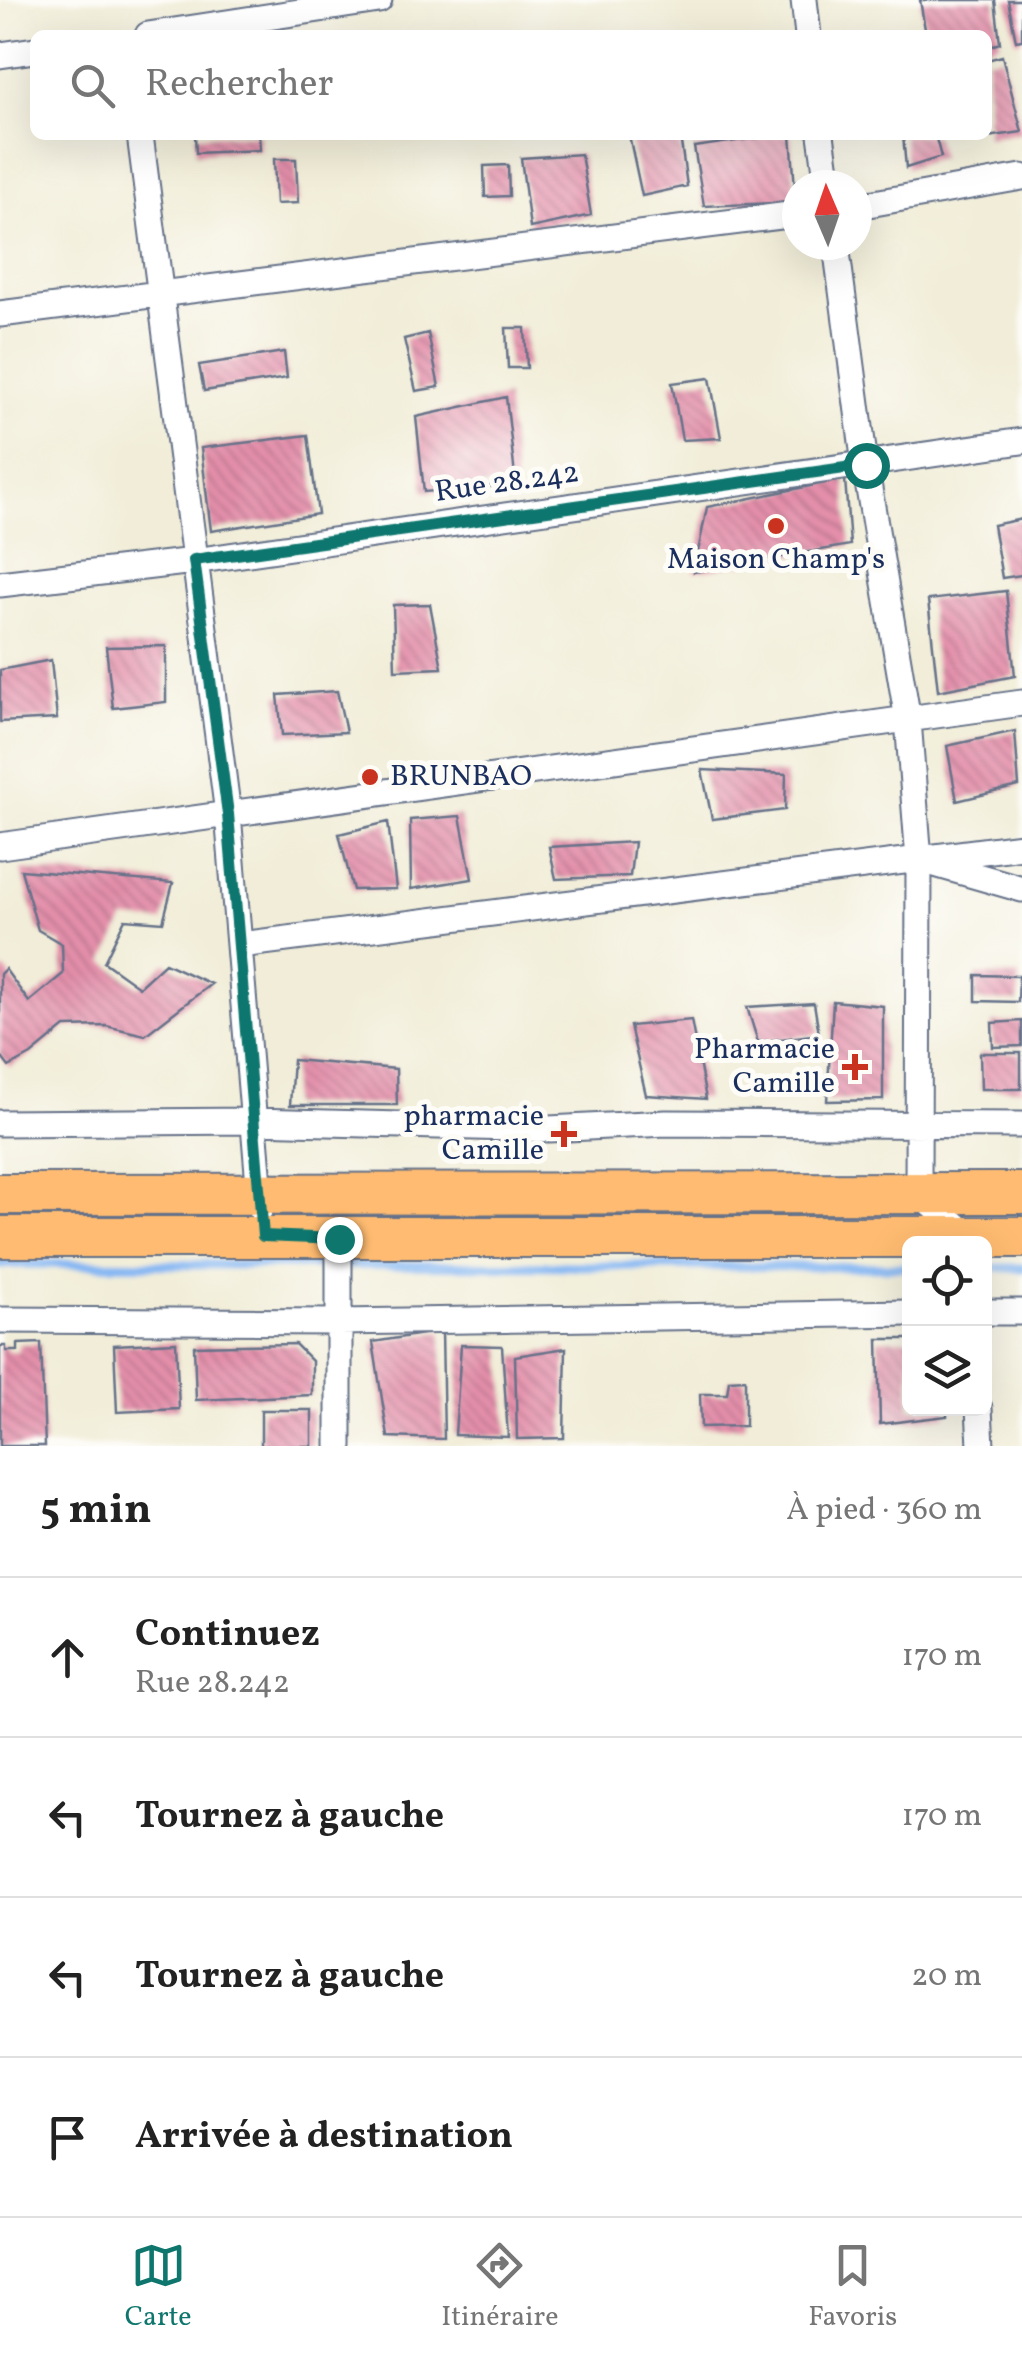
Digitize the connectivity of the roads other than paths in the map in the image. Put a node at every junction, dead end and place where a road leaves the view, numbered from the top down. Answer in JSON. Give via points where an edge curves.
{"nodes":[{"id":1,"x":380,"y":0,"type":"edge"},
{"id":2,"x":804,"y":0,"type":"edge"},
{"id":3,"x":336,"y":3,"type":"edge"},
{"id":4,"x":177,"y":30,"type":"edge"},
{"id":5,"x":807,"y":30,"type":"edge"},
{"id":6,"x":30,"y":51,"type":"edge"},
{"id":7,"x":0,"y":55,"type":"edge"},
{"id":8,"x":141,"y":140,"type":"edge"},
{"id":9,"x":823,"y":140,"type":"edge"},
{"id":10,"x":826,"y":170,"type":"edge"},
{"id":11,"x":1022,"y":177,"type":"edge"},
{"id":12,"x":872,"y":203,"type":"edge"},
{"id":13,"x":782,"y":216,"type":"edge"},
{"id":14,"x":838,"y":260,"type":"edge"},
{"id":15,"x":160,"y":292,"type":"junction"},
{"id":16,"x":0,"y":314,"type":"edge"},
{"id":17,"x":1022,"y":441,"type":"edge"},
{"id":18,"x":866,"y":465,"type":"junction"},
{"id":19,"x":194,"y":560,"type":"junction"},
{"id":20,"x":0,"y":584,"type":"edge"},
{"id":21,"x":1022,"y":703,"type":"edge"},
{"id":22,"x":908,"y":720,"type":"junction"},
{"id":23,"x":228,"y":814,"type":"junction"},
{"id":24,"x":0,"y":846,"type":"edge"},
{"id":25,"x":1022,"y":846,"type":"edge"},
{"id":26,"x":919,"y":860,"type":"junction"},
{"id":27,"x":1022,"y":889,"type":"edge"},
{"id":28,"x":240,"y":945,"type":"junction"},
{"id":29,"x":254,"y":1121,"type":"junction"},
{"id":30,"x":918,"y":1122,"type":"junction"},
{"id":31,"x":0,"y":1123,"type":"edge"},
{"id":32,"x":1022,"y":1125,"type":"edge"},
{"id":33,"x":260,"y":1193,"type":"junction"},
{"id":34,"x":918,"y":1193,"type":"junction"},
{"id":35,"x":1022,"y":1193,"type":"edge"},
{"id":36,"x":0,"y":1194,"type":"edge"},
{"id":37,"x":263,"y":1236,"type":"junction"},
{"id":38,"x":968,"y":1236,"type":"edge"},
{"id":39,"x":0,"y":1237,"type":"edge"},
{"id":40,"x":1022,"y":1237,"type":"edge"},
{"id":41,"x":339,"y":1239,"type":"junction"},
{"id":42,"x":992,"y":1239,"type":"edge"},
{"id":43,"x":902,"y":1240,"type":"edge"},
{"id":44,"x":992,"y":1312,"type":"edge"},
{"id":45,"x":1022,"y":1312,"type":"edge"},
{"id":46,"x":902,"y":1313,"type":"edge"},
{"id":47,"x":0,"y":1320,"type":"edge"},
{"id":48,"x":339,"y":1322,"type":"junction"},
{"id":49,"x":979,"y":1416,"type":"edge"},
{"id":50,"x":340,"y":1446,"type":"edge"},
{"id":51,"x":980,"y":1446,"type":"edge"}],
"edges":[{"from":1,"to":3,"type":"street"},
{"from":2,"to":5,"type":"street"},
{"from":3,"to":4,"type":"street"},
{"from":6,"to":7,"type":"street"},
{"from":8,"to":15,"type":"street"},
{"from":9,"to":10,"type":"street"},
{"from":11,"to":12,"type":"street"},
{"from":13,"to":15,"type":"street"},
{"from":14,"to":18,"type":"street"},
{"from":15,"to":16,"type":"street"},
{"from":15,"to":19,"type":"street"},
{"from":17,"to":18,"type":"street","name":"Rue 28.242"},
{"from":18,"to":19,"type":"street","name":"Rue 28.242"},
{"from":18,"to":22,"type":"street"},
{"from":19,"to":20,"type":"street","name":"Rue 28.242"},
{"from":19,"to":23,"type":"street"},
{"from":21,"to":22,"type":"street"},
{"from":22,"to":23,"type":"street"},
{"from":22,"to":26,"type":"street"},
{"from":23,"to":24,"type":"street"},
{"from":23,"to":28,"type":"street"},
{"from":25,"to":26,"type":"street"},
{"from":26,"to":27,"type":"street"},
{"from":26,"to":28,"type":"street"},
{"from":26,"to":30,"type":"street"},
{"from":28,"to":29,"type":"street"},
{"from":29,"to":30,"type":"street","via":[[549,1128]]},
{"from":29,"to":31,"type":"street"},
{"from":29,"to":33,"type":"street"},
{"from":30,"to":32,"type":"street"},
{"from":30,"to":34,"type":"street"},
{"from":33,"to":34,"type":"main road"},
{"from":33,"to":36,"type":"main road"},
{"from":33,"to":37,"type":"street"},
{"from":34,"to":35,"type":"main road"},
{"from":34,"to":38,"type":"street"},
{"from":37,"to":39,"type":"main road"},
{"from":37,"to":41,"type":"main road"},
{"from":40,"to":42,"type":"main road"},
{"from":41,"to":43,"type":"main road"},
{"from":41,"to":48,"type":"street"},
{"from":44,"to":45,"type":"street"},
{"from":46,"to":48,"type":"street"},
{"from":47,"to":48,"type":"street"},
{"from":48,"to":50,"type":"street"},
{"from":49,"to":51,"type":"street"}]}
